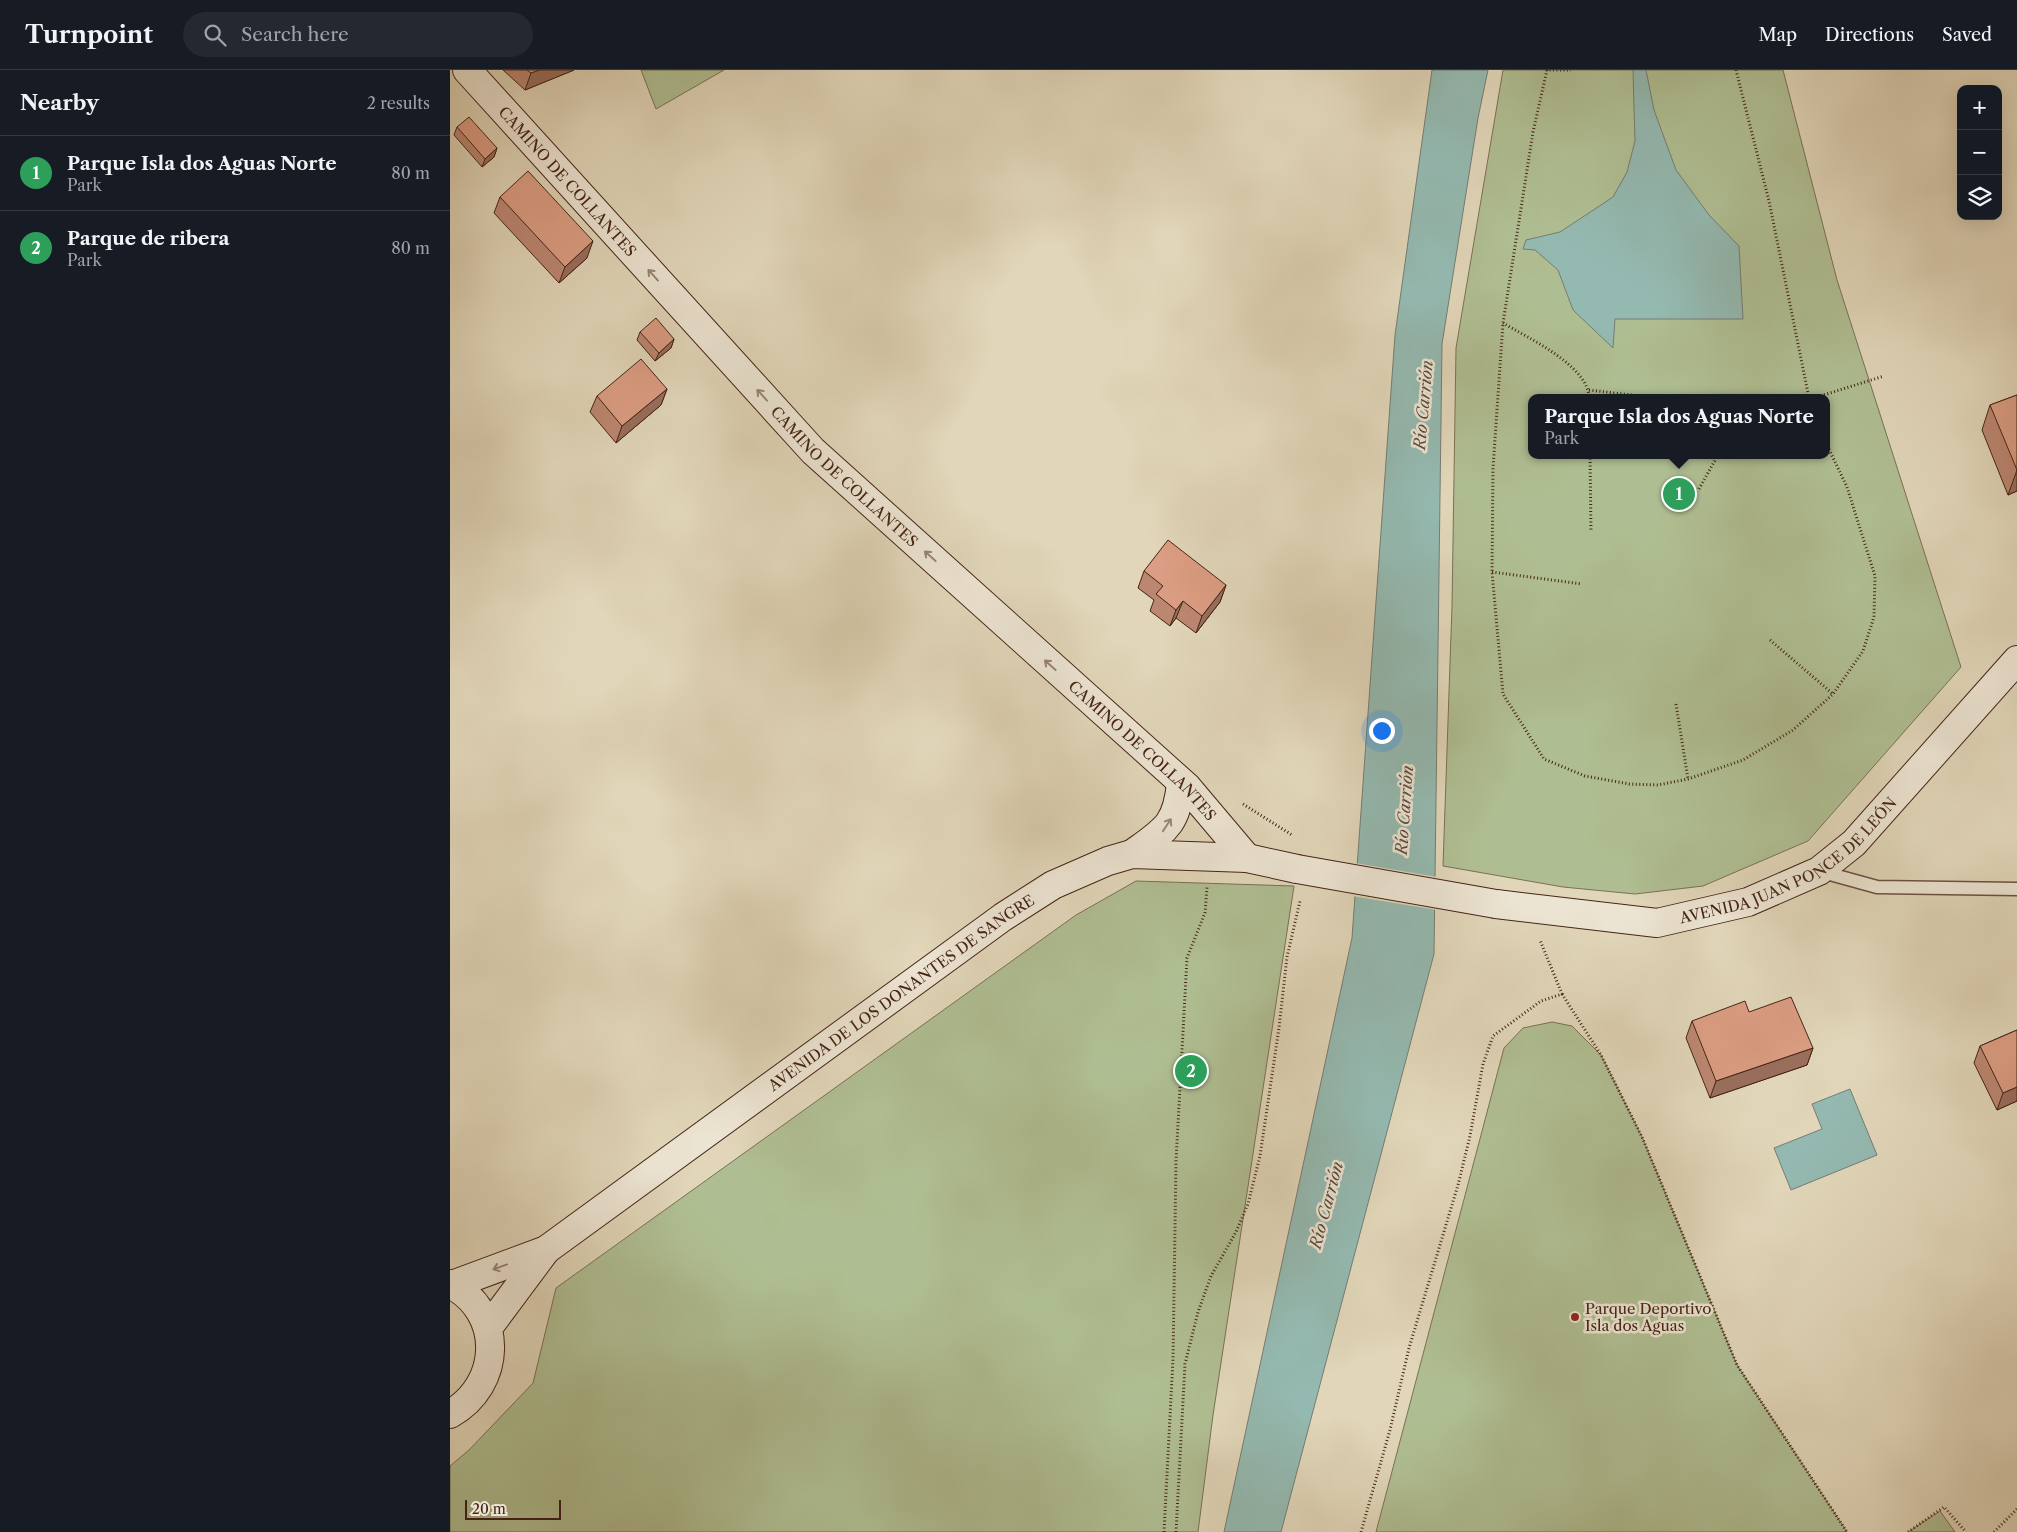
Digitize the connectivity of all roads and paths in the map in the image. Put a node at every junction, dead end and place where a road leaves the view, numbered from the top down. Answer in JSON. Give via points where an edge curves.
{"nodes":[{"id":1,"x":467,"y":70,"type":"edge"},
{"id":2,"x":1546,"y":70,"type":"edge"},
{"id":3,"x":1571,"y":70,"type":"edge"},
{"id":4,"x":1736,"y":70,"type":"edge"},
{"id":5,"x":1503,"y":323,"type":"junction"},
{"id":6,"x":1884,"y":376,"type":"dead end"},
{"id":7,"x":1589,"y":390,"type":"junction"},
{"id":8,"x":1589,"y":394,"type":"edge"},
{"id":9,"x":1623,"y":394,"type":"edge"},
{"id":10,"x":1808,"y":394,"type":"edge"},
{"id":11,"x":1827,"y":394,"type":"edge"},
{"id":12,"x":1830,"y":451,"type":"edge"},
{"id":13,"x":1590,"y":459,"type":"edge"},
{"id":14,"x":1716,"y":459,"type":"edge"},
{"id":15,"x":1699,"y":489,"type":"dead end"},
{"id":16,"x":1591,"y":532,"type":"dead end"},
{"id":17,"x":1492,"y":572,"type":"junction"},
{"id":18,"x":1582,"y":584,"type":"dead end"},
{"id":19,"x":1770,"y":640,"type":"dead end"},
{"id":20,"x":2017,"y":660,"type":"edge"},
{"id":21,"x":1832,"y":694,"type":"junction"},
{"id":22,"x":1676,"y":704,"type":"dead end"},
{"id":23,"x":1688,"y":779,"type":"junction"},
{"id":24,"x":1181,"y":782,"type":"junction"},
{"id":25,"x":1242,"y":803,"type":"dead end"},
{"id":26,"x":1298,"y":839,"type":"dead end"},
{"id":27,"x":1132,"y":854,"type":"junction"},
{"id":28,"x":1210,"y":856,"type":"junction"},
{"id":29,"x":1247,"y":858,"type":"junction"},
{"id":30,"x":1297,"y":869,"type":"joint"},
{"id":31,"x":1819,"y":871,"type":"junction"},
{"id":32,"x":2017,"y":889,"type":"edge"},
{"id":33,"x":1301,"y":897,"type":"dead end"},
{"id":34,"x":1527,"y":907,"type":"junction"},
{"id":35,"x":1562,"y":994,"type":"junction"},
{"id":36,"x":546,"y":1250,"type":"junction"},
{"id":37,"x":451,"y":1285,"type":"edge"},
{"id":38,"x":488,"y":1328,"type":"junction"},
{"id":39,"x":450,"y":1414,"type":"edge"},
{"id":40,"x":2017,"y":1509,"type":"edge"},
{"id":41,"x":1164,"y":1532,"type":"edge"},
{"id":42,"x":1176,"y":1532,"type":"edge"},
{"id":43,"x":1361,"y":1532,"type":"edge"},
{"id":44,"x":1847,"y":1532,"type":"edge"},
{"id":45,"x":1908,"y":1532,"type":"edge"},
{"id":46,"x":1966,"y":1532,"type":"edge"},
{"id":47,"x":1994,"y":1532,"type":"edge"}],
"edges":[{"from":24,"to":1,"type":"main road","name":"CAMINO DE COLLANTES","one_way":true,"via":[[813,451]]},
{"from":2,"to":3,"type":"path"},
{"from":2,"to":5,"type":"path"},
{"from":4,"to":10,"type":"path","via":[[1769,201]]},
{"from":5,"to":7,"type":"path","via":[[1570,364]]},
{"from":5,"to":17,"type":"path","via":[[1493,468]]},
{"from":6,"to":11,"type":"path"},
{"from":7,"to":8,"type":"path"},
{"from":7,"to":9,"type":"path"},
{"from":12,"to":21,"type":"path","via":[[1847,487],[1874,576],[1874,617],[1863,651]]},
{"from":13,"to":16,"type":"path"},
{"from":14,"to":15,"type":"path"},
{"from":17,"to":18,"type":"path"},
{"from":17,"to":23,"type":"path","via":[[1503,694],[1544,759],[1584,776],[1628,784],[1658,785]]},
{"from":19,"to":21,"type":"path"},
{"from":20,"to":31,"type":"main road","name":"AVENIDA JUAN PONCE DE LEÓN","via":[[1854,843]]},
{"from":21,"to":23,"type":"path","via":[[1793,730],[1743,760]]},
{"from":22,"to":23,"type":"path"},
{"from":27,"to":24,"type":"main road","one_way":true,"via":[[1163,832],[1178,808]]},
{"from":24,"to":29,"type":"main road","name":"CAMINO DE COLLANTES"},
{"from":25,"to":26,"type":"path"},
{"from":27,"to":28,"type":"main road","name":"AVENIDA DE LOS DONANTES DE SANGRE"},
{"from":27,"to":36,"type":"main road","name":"AVENIDA DE LOS DONANTES DE SANGRE","via":[[1053,885],[1003,917]]},
{"from":28,"to":29,"type":"main road","name":"AVENIDA DE LOS DONANTES DE SANGRE"},
{"from":28,"to":41,"type":"path","via":[[1205,913],[1187,958],[1176,1161],[1173,1359]]},
{"from":29,"to":30,"type":"main road","name":"AVENIDA DE LOS DONANTES DE SANGRE"},
{"from":30,"to":34,"type":"main road","name":"AVENIDA JUAN PONCE DE LEÓN","bridge":true},
{"from":31,"to":32,"type":"lane","via":[[1877,887]]},
{"from":31,"to":34,"type":"main road","name":"AVENIDA JUAN PONCE DE LEÓN","via":[[1748,902],[1657,923]]},
{"from":33,"to":42,"type":"path","via":[[1287,957],[1280,1028],[1260,1156],[1248,1204],[1211,1276],[1185,1364]]},
{"from":34,"to":35,"type":"path"},
{"from":35,"to":43,"type":"path","via":[[1540,1001],[1493,1036],[1458,1185],[1409,1348]]},
{"from":35,"to":44,"type":"path","via":[[1601,1055],[1642,1137],[1737,1365]]},
{"from":36,"to":37,"type":"main road","name":"AVENIDA DE LOS DONANTES DE SANGRE","one_way":true},
{"from":36,"to":38,"type":"main road","name":"AVENIDA DE LOS DONANTES DE SANGRE"},
{"from":37,"to":38,"type":"main road","via":[[480,1310]]},
{"from":38,"to":39,"type":"main road","via":[[491,1350],[488,1371],[478,1391]]},
{"from":40,"to":47,"type":"path"},
{"from":45,"to":46,"type":"path","via":[[1944,1507]]}]}
